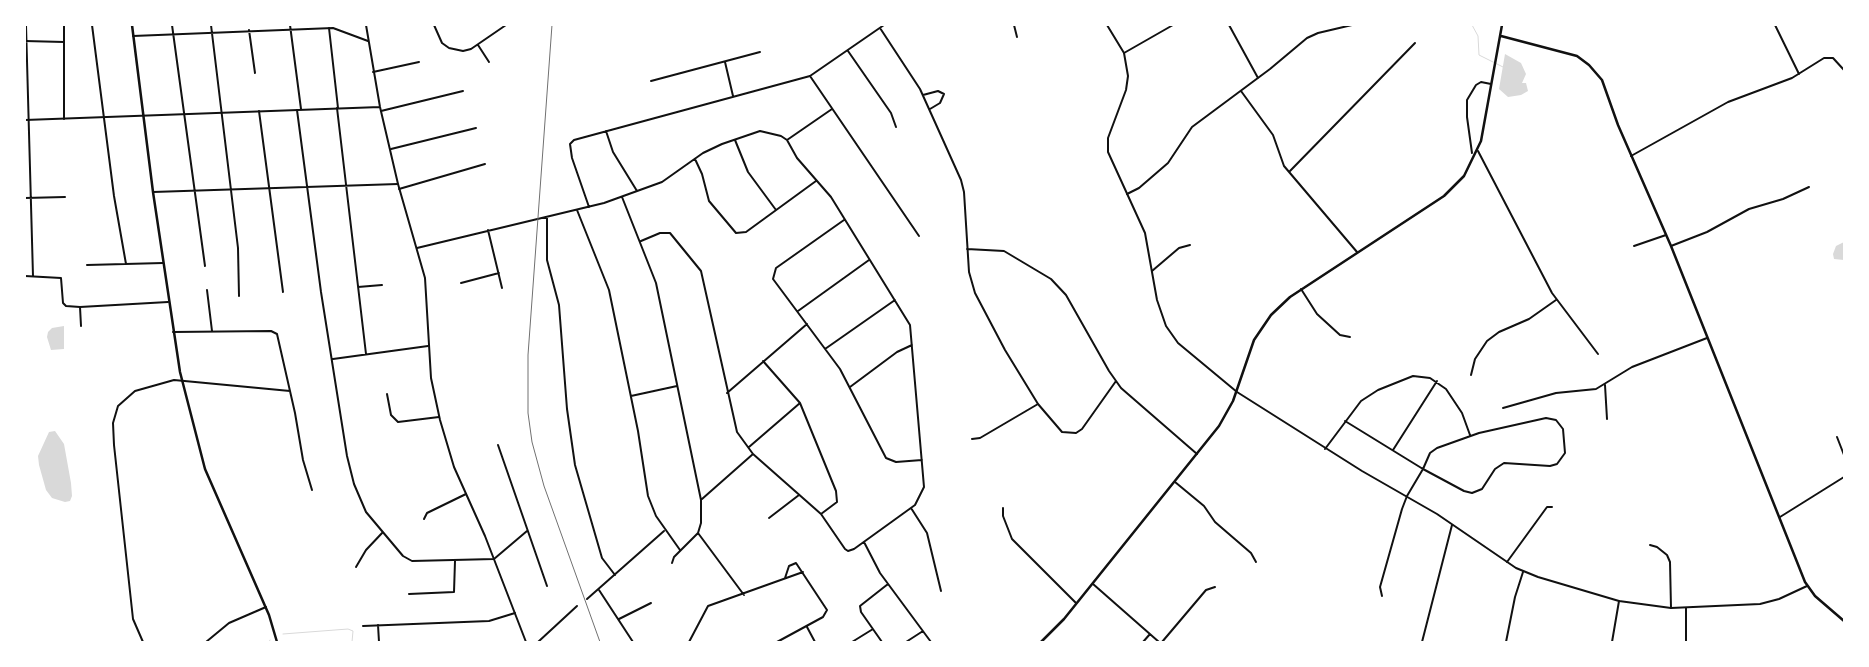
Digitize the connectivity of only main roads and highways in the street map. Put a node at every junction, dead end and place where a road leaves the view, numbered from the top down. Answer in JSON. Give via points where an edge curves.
{"nodes":[{"id":1,"x":132,"y":25,"type":"edge"},
{"id":2,"x":1502,"y":25,"type":"edge"},
{"id":3,"x":1501,"y":36,"type":"junction"},
{"id":4,"x":1844,"y":621,"type":"edge"},
{"id":5,"x":277,"y":642,"type":"edge"},
{"id":6,"x":1041,"y":642,"type":"edge"}],
"edges":[{"from":1,"to":5,"type":"main road","via":[[168,302],[182,380],[205,469],[266,607]]},
{"from":2,"to":3,"type":"main road"},
{"from":3,"to":4,"type":"main road","via":[[1570,53],[1589,65],[1606,88],[1807,586]]},
{"from":3,"to":6,"type":"main road","via":[[1481,141],[1469,170],[1452,190],[1278,307],[1250,349],[1237,392],[1223,421],[1093,584]]}]}
